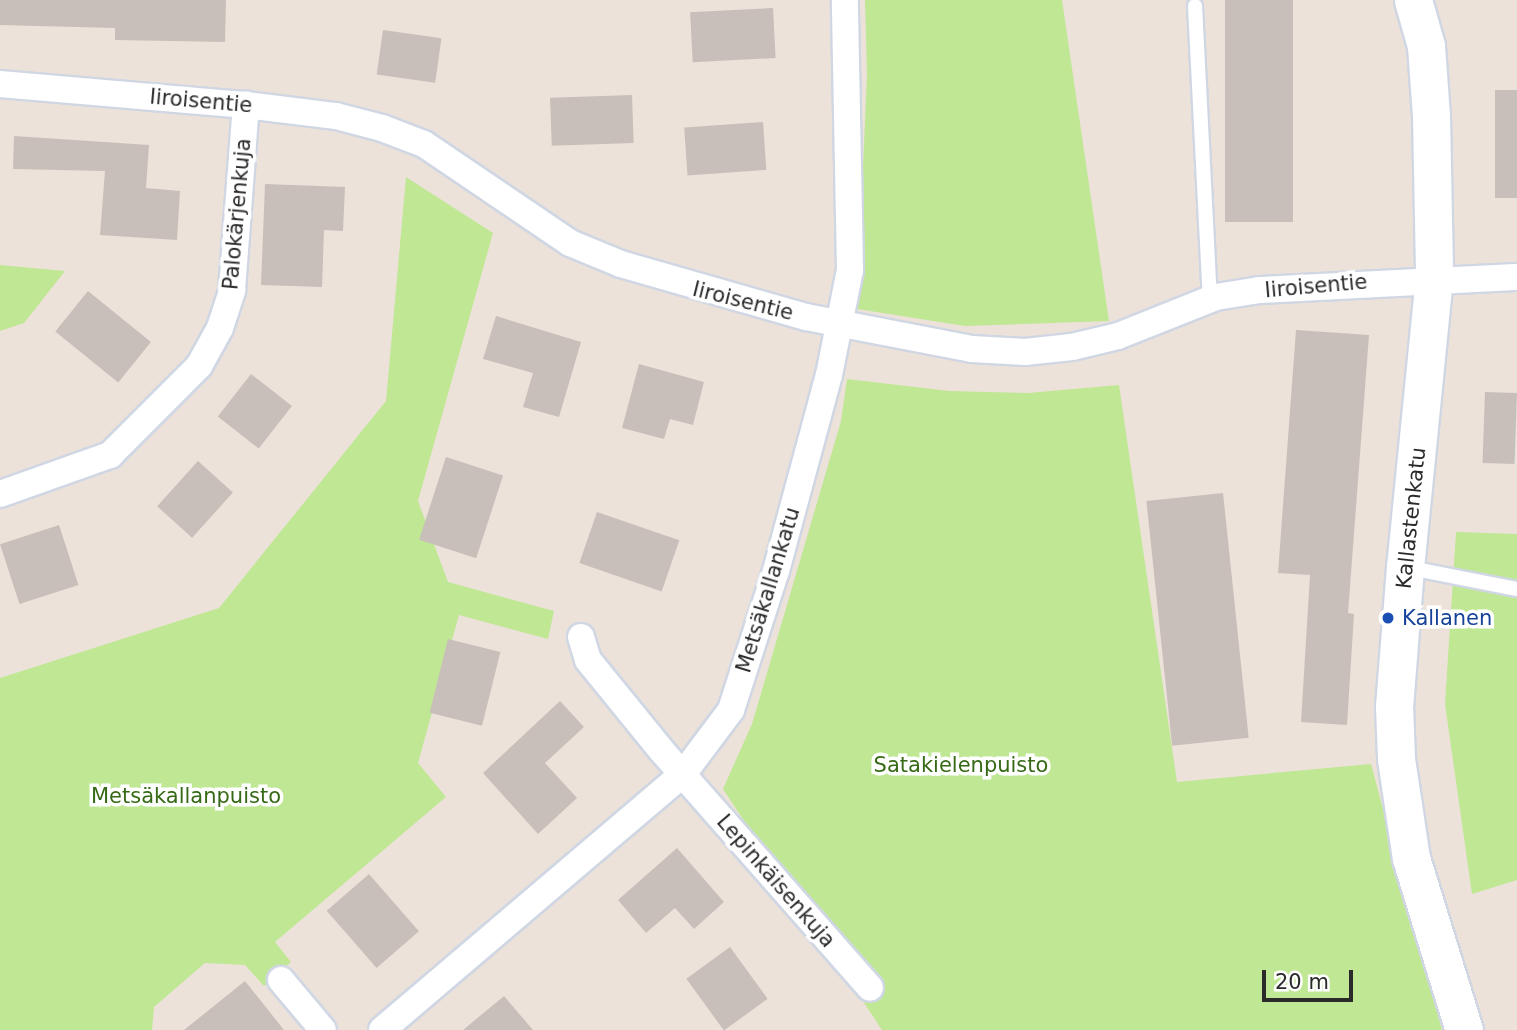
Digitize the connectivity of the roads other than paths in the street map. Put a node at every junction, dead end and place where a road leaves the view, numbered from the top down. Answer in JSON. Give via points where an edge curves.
{"nodes":[{"id":1,"x":845,"y":0,"type":"edge"},
{"id":2,"x":1413,"y":0,"type":"edge"},
{"id":3,"x":1195,"y":6,"type":"dead end"},
{"id":4,"x":0,"y":84,"type":"edge"},
{"id":5,"x":246,"y":105,"type":"junction"},
{"id":6,"x":1434,"y":277,"type":"junction"},
{"id":7,"x":1517,"y":277,"type":"edge"},
{"id":8,"x":1210,"y":299,"type":"junction"},
{"id":9,"x":840,"y":325,"type":"junction"},
{"id":10,"x":0,"y":494,"type":"edge"},
{"id":11,"x":1405,"y":567,"type":"junction"},
{"id":12,"x":1517,"y":589,"type":"edge"},
{"id":13,"x":581,"y":637,"type":"dead end"},
{"id":14,"x":682,"y":774,"type":"junction"},
{"id":15,"x":281,"y":980,"type":"dead end"},
{"id":16,"x":870,"y":988,"type":"dead end"},
{"id":17,"x":323,"y":1030,"type":"edge"},
{"id":18,"x":382,"y":1030,"type":"edge"},
{"id":19,"x":1464,"y":1030,"type":"edge"}],
"edges":[{"from":1,"to":9,"type":"street","name":"Metsäkallankatu","via":[[853,205],[850,270]]},
{"from":2,"to":6,"type":"street","name":"Kallastenkatu","via":[[1428,74]]},
{"from":3,"to":8,"type":"lane"},
{"from":4,"to":5,"type":"street","name":"Iiroisentie"},
{"from":5,"to":9,"type":"street","name":"Iiroisentie","via":[[335,116],[424,144],[570,243],[680,285]]},
{"from":5,"to":10,"type":"street","name":"Palokärjenkuja","via":[[232,290],[220,327],[199,366],[110,455]]},
{"from":6,"to":7,"type":"street","name":"Iiroisentie"},
{"from":6,"to":8,"type":"street","name":"Iiroisentie"},
{"from":6,"to":11,"type":"street","name":"Kallastenkatu"},
{"from":8,"to":9,"type":"street","name":"Iiroisentie","via":[[1118,336],[1025,352],[904,340]]},
{"from":9,"to":14,"type":"street","name":"Metsäkallankatu","via":[[731,710]]},
{"from":11,"to":12,"type":"lane"},
{"from":11,"to":19,"type":"street","name":"Kallastenkatu","via":[[1394,706],[1403,814]]},
{"from":13,"to":14,"type":"street","name":"Lepinkäisenkuja","via":[[588,660]]},
{"from":14,"to":16,"type":"street","name":"Lepinkäisenkuja"},
{"from":14,"to":18,"type":"street","name":"Metsäkallankatu"},
{"from":15,"to":17,"type":"street"}]}
